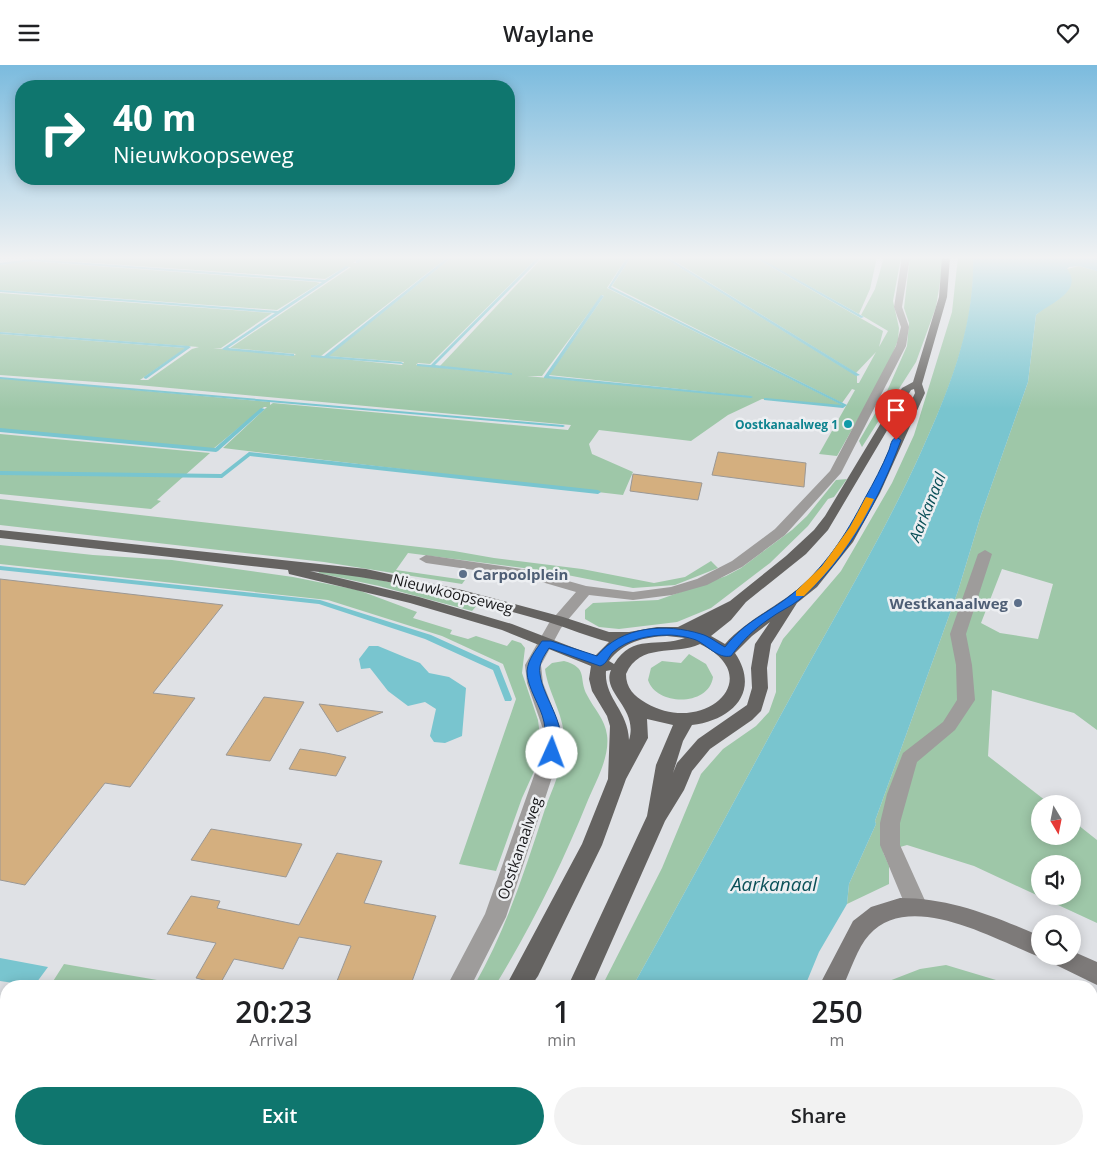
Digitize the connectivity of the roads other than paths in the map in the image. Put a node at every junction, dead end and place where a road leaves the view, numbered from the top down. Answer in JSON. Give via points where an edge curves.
{"nodes":[{"id":1,"x":898,"y":308,"type":"edge"},
{"id":2,"x":940,"y":308,"type":"edge"},
{"id":3,"x":917,"y":384,"type":"junction"},
{"id":4,"x":0,"y":534,"type":"edge"},
{"id":5,"x":985,"y":555,"type":"dead end"},
{"id":6,"x":426,"y":559,"type":"dead end"},
{"id":7,"x":274,"y":565,"type":"junction"},
{"id":8,"x":585,"y":590,"type":"junction"},
{"id":9,"x":794,"y":598,"type":"junction"},
{"id":10,"x":738,"y":602,"type":"junction"},
{"id":11,"x":558,"y":621,"type":"junction"},
{"id":12,"x":681,"y":632,"type":"junction"},
{"id":13,"x":629,"y":637,"type":"junction"},
{"id":14,"x":699,"y":637,"type":"junction"},
{"id":15,"x":546,"y":643,"type":"junction"},
{"id":16,"x":726,"y":653,"type":"junction"},
{"id":17,"x":600,"y":661,"type":"junction"},
{"id":18,"x":618,"y":676,"type":"junction"},
{"id":19,"x":632,"y":703,"type":"junction"},
{"id":20,"x":686,"y":719,"type":"junction"},
{"id":21,"x":617,"y":779,"type":"junction"},
{"id":22,"x":656,"y":818,"type":"junction"},
{"id":23,"x":916,"y":905,"type":"junction"},
{"id":24,"x":1031,"y":943,"type":"edge"},
{"id":25,"x":1080,"y":965,"type":"edge"},
{"id":26,"x":1097,"y":973,"type":"edge"},
{"id":27,"x":462,"y":980,"type":"edge"},
{"id":28,"x":522,"y":980,"type":"edge"},
{"id":29,"x":583,"y":980,"type":"edge"},
{"id":30,"x":834,"y":980,"type":"edge"}],
"edges":[{"from":1,"to":8,"type":"street","via":[[905,327],[901,345],[835,473],[780,532],[737,564],[672,591],[633,596]]},
{"from":2,"to":3,"type":"main road"},
{"from":3,"to":9,"type":"main road","via":[[920,393],[855,527],[826,568]]},
{"from":3,"to":10,"type":"main road","via":[[907,389],[820,533]]},
{"from":4,"to":7,"type":"main road","name":"Nieuwkoopseweg"},
{"from":5,"to":23,"type":"street","via":[[958,634],[966,700],[949,726],[909,758],[890,823],[890,845]]},
{"from":6,"to":8,"type":"street","name":"Nieuwkoopseweg","via":[[529,574]]},
{"from":7,"to":11,"type":"main road","name":"Nieuwkoopseweg","via":[[316,565],[364,572],[465,594]]},
{"from":7,"to":15,"type":"main road","name":"Nieuwkoopseweg","via":[[414,600],[507,627]]},
{"from":8,"to":11,"type":"street","name":"Oostkanaalweg"},
{"from":9,"to":16,"type":"main road","via":[[745,632]]},
{"from":9,"to":22,"type":"main road","via":[[763,645],[760,688],[755,707],[697,751]]},
{"from":10,"to":12,"type":"main road"},
{"from":10,"to":14,"type":"main road","via":[[724,618]]},
{"from":11,"to":13,"type":"main road","name":"Nieuwkoopseweg","via":[[603,636]]},
{"from":11,"to":15,"type":"street","name":"Oostkanaalweg"},
{"from":12,"to":13,"type":"main road","via":[[659,631]]},
{"from":12,"to":14,"type":"main road"},
{"from":13,"to":17,"type":"main road","via":[[611,647]]},
{"from":14,"to":16,"type":"main road"},
{"from":14,"to":18,"type":"main road","via":[[686,645],[656,645],[637,651],[623,661]]},
{"from":15,"to":17,"type":"main road","name":"Nieuwkoopseweg"},
{"from":15,"to":27,"type":"street","name":"Oostkanaalweg","via":[[535,661],[533,673],[551,721],[552,753],[495,917]]},
{"from":16,"to":20,"type":"main road","via":[[733,661],[739,678],[735,695],[711,714]]},
{"from":17,"to":18,"type":"main road"},
{"from":17,"to":21,"type":"main road","via":[[598,683],[620,727]]},
{"from":18,"to":19,"type":"main road","via":[[622,691]]},
{"from":19,"to":20,"type":"main road","via":[[656,716]]},
{"from":19,"to":21,"type":"main road","via":[[640,723],[639,738]]},
{"from":20,"to":22,"type":"main road","via":[[673,740],[661,781]]},
{"from":21,"to":28,"type":"main road","via":[[592,845]]},
{"from":22,"to":29,"type":"main road"},
{"from":23,"to":24,"type":"street","via":[[992,926]]},
{"from":23,"to":30,"type":"street","via":[[891,910],[861,928]]},
{"from":25,"to":26,"type":"street"}]}
